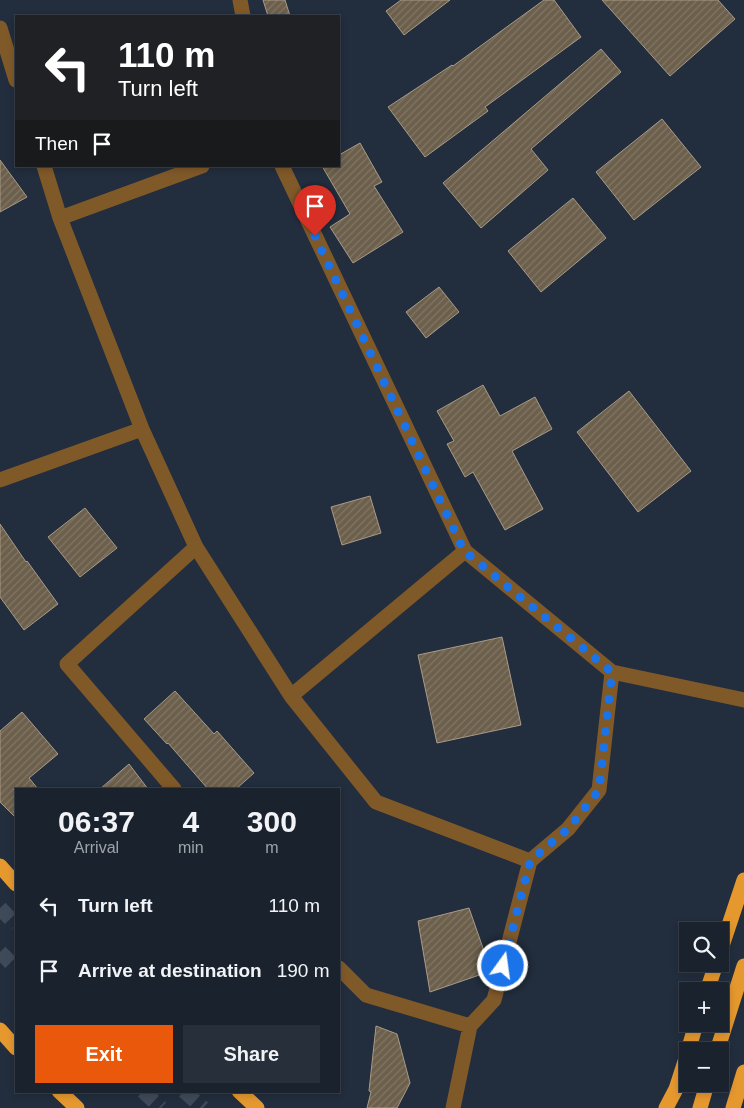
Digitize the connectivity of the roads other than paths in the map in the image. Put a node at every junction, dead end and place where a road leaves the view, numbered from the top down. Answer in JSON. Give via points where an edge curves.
{"nodes":[{"id":1,"x":240,"y":0,"type":"edge"},
{"id":2,"x":243,"y":15,"type":"edge"},
{"id":3,"x":0,"y":28,"type":"edge"},
{"id":4,"x":15,"y":77,"type":"edge"},
{"id":5,"x":44,"y":167,"type":"edge"},
{"id":6,"x":199,"y":167,"type":"edge"},
{"id":7,"x":282,"y":167,"type":"edge"},
{"id":8,"x":60,"y":218,"type":"junction"},
{"id":9,"x":142,"y":429,"type":"junction"},
{"id":10,"x":0,"y":480,"type":"edge"},
{"id":11,"x":196,"y":547,"type":"junction"},
{"id":12,"x":464,"y":551,"type":"junction"},
{"id":13,"x":612,"y":672,"type":"junction"},
{"id":14,"x":291,"y":696,"type":"junction"},
{"id":15,"x":744,"y":700,"type":"edge"},
{"id":16,"x":173,"y":788,"type":"edge"},
{"id":17,"x":530,"y":861,"type":"junction"},
{"id":18,"x":0,"y":866,"type":"edge"},
{"id":19,"x":744,"y":880,"type":"edge"},
{"id":20,"x":15,"y":883,"type":"edge"},
{"id":21,"x":729,"y":925,"type":"edge"},
{"id":22,"x":744,"y":966,"type":"edge"},
{"id":23,"x":340,"y":969,"type":"edge"},
{"id":24,"x":470,"y":1026,"type":"junction"},
{"id":25,"x":0,"y":1030,"type":"edge"},
{"id":26,"x":720,"y":1042,"type":"edge"},
{"id":27,"x":15,"y":1047,"type":"edge"},
{"id":28,"x":744,"y":1072,"type":"edge"},
{"id":29,"x":679,"y":1080,"type":"edge"},
{"id":30,"x":676,"y":1089,"type":"junction"},
{"id":31,"x":705,"y":1092,"type":"edge"},
{"id":32,"x":61,"y":1093,"type":"edge"},
{"id":33,"x":241,"y":1093,"type":"edge"},
{"id":34,"x":77,"y":1108,"type":"edge"},
{"id":35,"x":257,"y":1108,"type":"edge"},
{"id":36,"x":453,"y":1108,"type":"edge"},
{"id":37,"x":666,"y":1108,"type":"edge"},
{"id":38,"x":678,"y":1108,"type":"edge"},
{"id":39,"x":700,"y":1108,"type":"edge"},
{"id":40,"x":733,"y":1108,"type":"edge"}],
"edges":[{"from":1,"to":2,"type":"street"},
{"from":3,"to":4,"type":"street"},
{"from":5,"to":8,"type":"street"},
{"from":6,"to":8,"type":"street"},
{"from":7,"to":12,"type":"street"},
{"from":8,"to":9,"type":"street"},
{"from":9,"to":10,"type":"street"},
{"from":9,"to":11,"type":"street"},
{"from":11,"to":14,"type":"street"},
{"from":11,"to":16,"type":"street","via":[[67,664]]},
{"from":12,"to":13,"type":"street"},
{"from":12,"to":14,"type":"street"},
{"from":13,"to":15,"type":"street"},
{"from":13,"to":17,"type":"street","via":[[599,790],[568,829]]},
{"from":14,"to":17,"type":"street","via":[[376,802]]},
{"from":17,"to":24,"type":"street","via":[[494,1000]]},
{"from":18,"to":20,"type":"highway"},
{"from":19,"to":21,"type":"highway"},
{"from":22,"to":26,"type":"highway"},
{"from":23,"to":24,"type":"street","via":[[366,995]]},
{"from":24,"to":36,"type":"street"},
{"from":25,"to":27,"type":"highway"},
{"from":28,"to":40,"type":"highway"},
{"from":29,"to":30,"type":"highway"},
{"from":30,"to":37,"type":"highway"},
{"from":30,"to":38,"type":"highway"},
{"from":31,"to":39,"type":"highway"},
{"from":32,"to":34,"type":"highway"},
{"from":33,"to":35,"type":"highway"}]}
